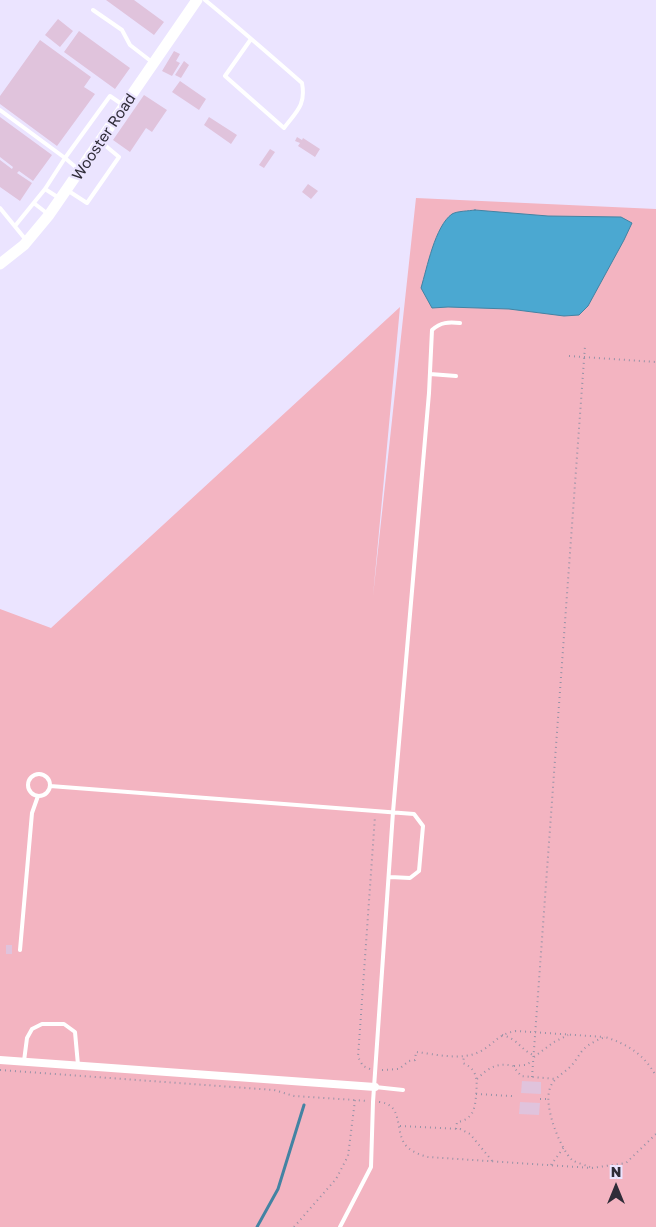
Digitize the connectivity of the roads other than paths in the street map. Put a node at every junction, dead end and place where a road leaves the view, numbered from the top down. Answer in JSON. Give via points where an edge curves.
{"nodes":[{"id":1,"x":198,"y":0,"type":"edge"},
{"id":2,"x":205,"y":0,"type":"edge"},
{"id":3,"x":93,"y":10,"type":"dead end"},
{"id":4,"x":252,"y":39,"type":"junction"},
{"id":5,"x":154,"y":64,"type":"junction"},
{"id":6,"x":125,"y":106,"type":"junction"},
{"id":7,"x":0,"y":110,"type":"edge"},
{"id":8,"x":100,"y":142,"type":"junction"},
{"id":9,"x":65,"y":158,"type":"junction"},
{"id":10,"x":81,"y":171,"type":"junction"},
{"id":11,"x":45,"y":189,"type":"junction"},
{"id":12,"x":64,"y":195,"type":"junction"},
{"id":13,"x":34,"y":204,"type":"junction"},
{"id":14,"x":0,"y":208,"type":"edge"},
{"id":15,"x":50,"y":215,"type":"junction"},
{"id":16,"x":15,"y":226,"type":"junction"},
{"id":17,"x":28,"y":242,"type":"junction"},
{"id":18,"x":0,"y":264,"type":"edge"},
{"id":19,"x":460,"y":323,"type":"dead end"},
{"id":20,"x":430,"y":374,"type":"junction"},
{"id":21,"x":456,"y":376,"type":"dead end"},
{"id":22,"x":50,"y":786,"type":"junction"},
{"id":23,"x":38,"y":796,"type":"junction"},
{"id":24,"x":394,"y":812,"type":"junction"},
{"id":25,"x":390,"y":877,"type":"junction"},
{"id":26,"x":20,"y":950,"type":"dead end"},
{"id":27,"x":0,"y":1060,"type":"edge"},
{"id":28,"x":24,"y":1061,"type":"junction"},
{"id":29,"x":78,"y":1065,"type":"junction"},
{"id":30,"x":375,"y":1087,"type":"junction"},
{"id":31,"x":403,"y":1090,"type":"dead end"},
{"id":32,"x":340,"y":1227,"type":"edge"}],
"edges":[{"from":1,"to":5,"type":"street","name":"Wooster Road"},
{"from":2,"to":4,"type":"lane"},
{"from":3,"to":5,"type":"lane","via":[[122,30],[130,45]]},
{"from":4,"to":4,"type":"lane","via":[[302,83],[302,106],[284,128],[225,76]]},
{"from":5,"to":6,"type":"street","name":"Wooster Road"},
{"from":6,"to":8,"type":"street","name":"Wooster Road"},
{"from":6,"to":9,"type":"lane","via":[[110,96]]},
{"from":7,"to":9,"type":"lane"},
{"from":8,"to":10,"type":"street","name":"Wooster Road"},
{"from":8,"to":12,"type":"lane","via":[[119,157],[87,203]]},
{"from":9,"to":10,"type":"lane"},
{"from":9,"to":11,"type":"lane"},
{"from":10,"to":12,"type":"street","name":"Wooster Road"},
{"from":11,"to":12,"type":"lane"},
{"from":11,"to":13,"type":"lane"},
{"from":12,"to":15,"type":"street","name":"Wooster Road"},
{"from":13,"to":15,"type":"lane"},
{"from":13,"to":16,"type":"lane"},
{"from":14,"to":16,"type":"lane"},
{"from":15,"to":17,"type":"street","name":"Wooster Road"},
{"from":16,"to":17,"type":"lane"},
{"from":17,"to":18,"type":"street","name":"Wooster Road"},
{"from":19,"to":20,"type":"lane","via":[[438,324],[432,330]]},
{"from":20,"to":21,"type":"lane"},
{"from":20,"to":24,"type":"lane"},
{"from":22,"to":23,"type":"lane","via":[[48,792]]},
{"from":22,"to":23,"type":"lane","via":[[49,778],[43,774],[32,776],[28,786]]},
{"from":22,"to":24,"type":"lane"},
{"from":23,"to":26,"type":"lane","via":[[32,813]]},
{"from":24,"to":25,"type":"lane"},
{"from":24,"to":25,"type":"lane","via":[[414,814],[423,826],[419,871],[410,878]]},
{"from":25,"to":30,"type":"lane"},
{"from":27,"to":28,"type":"street"},
{"from":28,"to":29,"type":"street"},
{"from":28,"to":29,"type":"lane","via":[[27,1038],[32,1029],[42,1024],[64,1024],[75,1032]]},
{"from":29,"to":30,"type":"street"},
{"from":30,"to":31,"type":"lane"},
{"from":30,"to":32,"type":"lane","via":[[371,1167]]}]}
